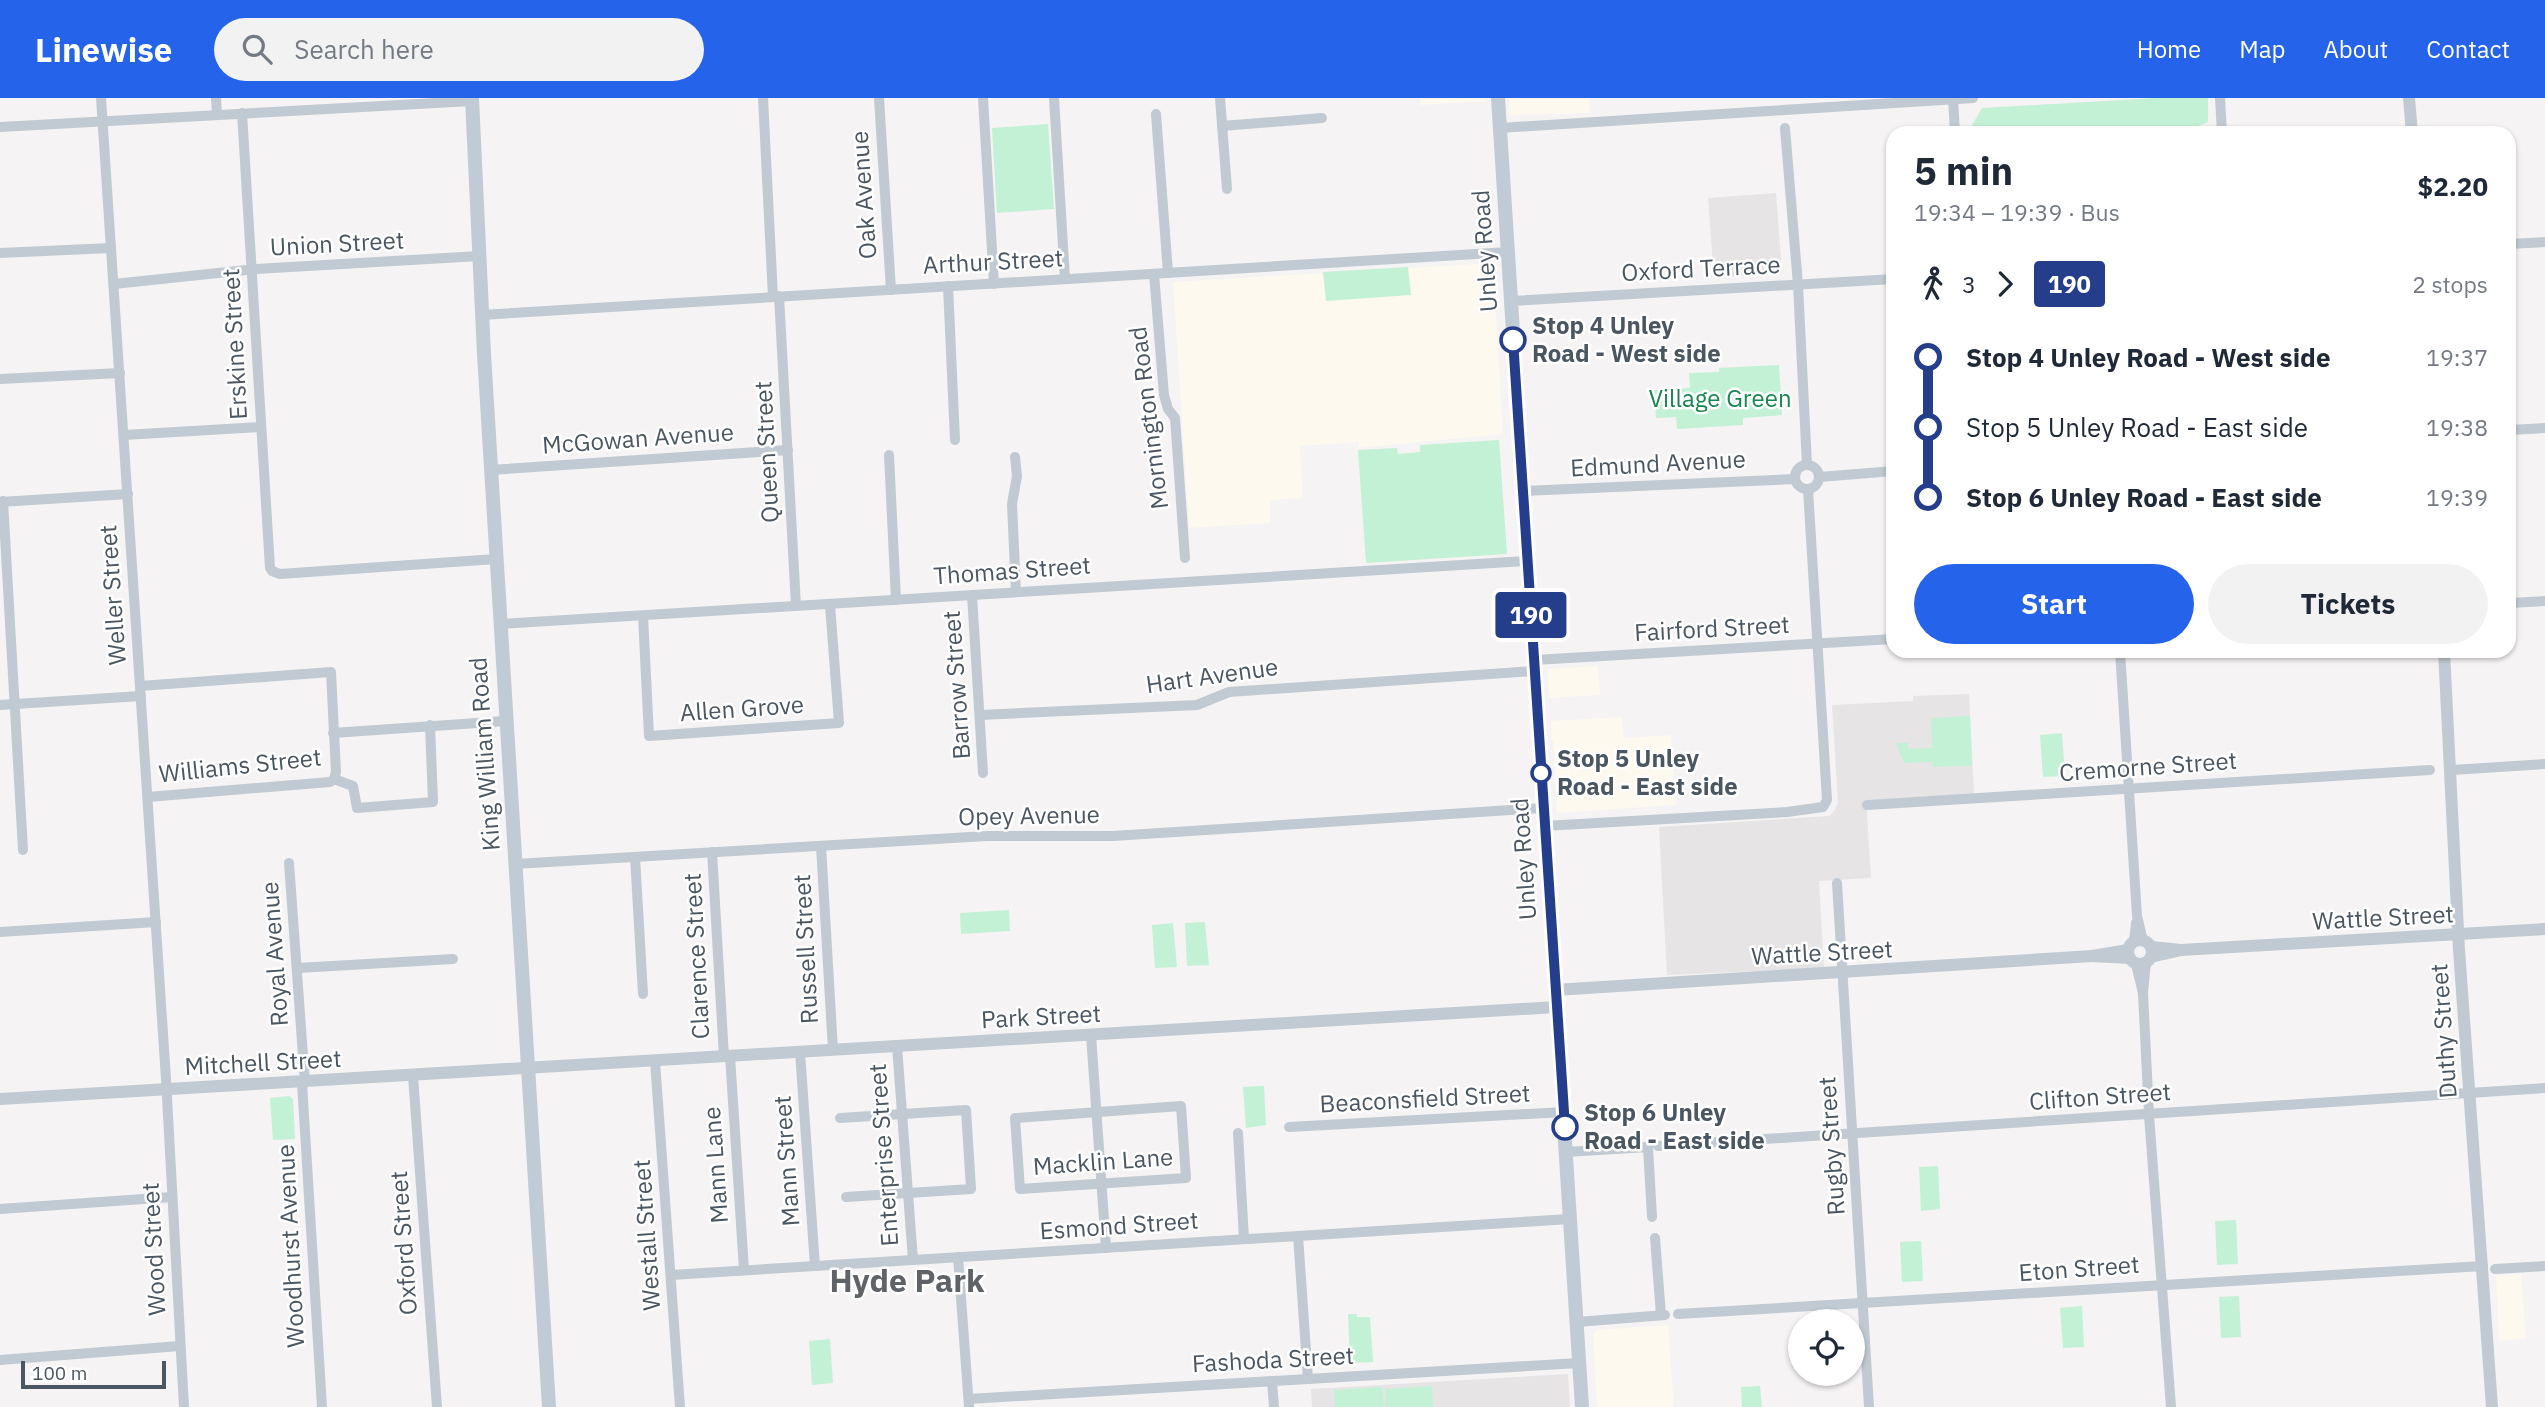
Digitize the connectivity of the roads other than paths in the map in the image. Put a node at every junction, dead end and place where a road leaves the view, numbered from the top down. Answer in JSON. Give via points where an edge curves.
{"nodes":[{"id":1,"x":101,"y":98,"type":"edge"},
{"id":2,"x":216,"y":98,"type":"edge"},
{"id":3,"x":763,"y":98,"type":"edge"},
{"id":4,"x":879,"y":98,"type":"edge"},
{"id":5,"x":983,"y":98,"type":"edge"},
{"id":6,"x":1054,"y":98,"type":"edge"},
{"id":7,"x":1220,"y":98,"type":"edge"},
{"id":8,"x":1498,"y":98,"type":"edge"},
{"id":9,"x":1973,"y":98,"type":"edge"},
{"id":10,"x":2220,"y":98,"type":"edge"},
{"id":11,"x":2409,"y":98,"type":"edge"},
{"id":12,"x":472,"y":99,"type":"edge"},
{"id":13,"x":1953,"y":99,"type":"edge"},
{"id":14,"x":1784,"y":104,"type":"edge"},
{"id":15,"x":242,"y":113,"type":"junction"},
{"id":16,"x":1156,"y":114,"type":"dead end"},
{"id":17,"x":217,"y":115,"type":"junction"},
{"id":18,"x":1322,"y":118,"type":"dead end"},
{"id":19,"x":103,"y":121,"type":"junction"},
{"id":20,"x":1222,"y":126,"type":"junction"},
{"id":21,"x":1955,"y":126,"type":"edge"},
{"id":22,"x":2222,"y":126,"type":"edge"},
{"id":23,"x":2411,"y":126,"type":"edge"},
{"id":24,"x":0,"y":127,"type":"edge"},
{"id":25,"x":1500,"y":128,"type":"junction"},
{"id":26,"x":1784,"y":128,"type":"dead end"},
{"id":27,"x":1227,"y":189,"type":"dead end"},
{"id":28,"x":2545,"y":242,"type":"edge"},
{"id":29,"x":2516,"y":244,"type":"edge"},
{"id":30,"x":111,"y":248,"type":"junction"},
{"id":31,"x":1507,"y":252,"type":"junction"},
{"id":32,"x":0,"y":253,"type":"edge"},
{"id":33,"x":480,"y":256,"type":"junction"},
{"id":34,"x":252,"y":270,"type":"junction"},
{"id":35,"x":1168,"y":273,"type":"junction"},
{"id":36,"x":1154,"y":274,"type":"junction"},
{"id":37,"x":1065,"y":279,"type":"junction"},
{"id":38,"x":1886,"y":280,"type":"edge"},
{"id":39,"x":114,"y":284,"type":"junction"},
{"id":40,"x":994,"y":284,"type":"junction"},
{"id":41,"x":1798,"y":285,"type":"junction"},
{"id":42,"x":948,"y":286,"type":"junction"},
{"id":43,"x":891,"y":290,"type":"junction"},
{"id":44,"x":776,"y":297,"type":"junction"},
{"id":45,"x":1511,"y":300,"type":"junction"},
{"id":46,"x":481,"y":315,"type":"junction"},
{"id":47,"x":120,"y":373,"type":"junction"},
{"id":48,"x":0,"y":379,"type":"edge"},
{"id":49,"x":261,"y":427,"type":"junction"},
{"id":50,"x":2545,"y":428,"type":"edge"},
{"id":51,"x":2516,"y":430,"type":"edge"},
{"id":52,"x":124,"y":435,"type":"junction"},
{"id":53,"x":955,"y":440,"type":"dead end"},
{"id":54,"x":788,"y":450,"type":"junction"},
{"id":55,"x":889,"y":455,"type":"dead end"},
{"id":56,"x":1015,"y":457,"type":"dead end"},
{"id":57,"x":1807,"y":465,"type":"junction"},
{"id":58,"x":491,"y":470,"type":"junction"},
{"id":59,"x":1886,"y":472,"type":"edge"},
{"id":60,"x":1819,"y":477,"type":"junction"},
{"id":61,"x":1795,"y":479,"type":"junction"},
{"id":62,"x":1808,"y":489,"type":"junction"},
{"id":63,"x":1523,"y":491,"type":"junction"},
{"id":64,"x":128,"y":494,"type":"junction"},
{"id":65,"x":1,"y":502,"type":"edge"},
{"id":66,"x":1185,"y":558,"type":"dead end"},
{"id":67,"x":496,"y":559,"type":"junction"},
{"id":68,"x":1527,"y":561,"type":"junction"},
{"id":69,"x":1016,"y":592,"type":"junction"},
{"id":70,"x":972,"y":595,"type":"junction"},
{"id":71,"x":896,"y":600,"type":"junction"},
{"id":72,"x":2545,"y":601,"type":"edge"},
{"id":73,"x":2516,"y":603,"type":"edge"},
{"id":74,"x":830,"y":605,"type":"junction"},
{"id":75,"x":796,"y":606,"type":"junction"},
{"id":76,"x":643,"y":616,"type":"junction"},
{"id":77,"x":500,"y":624,"type":"junction"},
{"id":78,"x":1886,"y":639,"type":"edge"},
{"id":79,"x":1817,"y":643,"type":"junction"},
{"id":80,"x":2120,"y":658,"type":"edge"},
{"id":81,"x":2444,"y":658,"type":"edge"},
{"id":82,"x":1534,"y":665,"type":"junction"},
{"id":83,"x":141,"y":691,"type":"junction"},
{"id":84,"x":14,"y":704,"type":"junction"},
{"id":85,"x":0,"y":705,"type":"edge"},
{"id":86,"x":980,"y":715,"type":"junction"},
{"id":87,"x":506,"y":721,"type":"junction"},
{"id":88,"x":430,"y":725,"type":"junction"},
{"id":89,"x":333,"y":733,"type":"junction"},
{"id":90,"x":2545,"y":764,"type":"edge"},
{"id":91,"x":2430,"y":770,"type":"dead end"},
{"id":92,"x":2452,"y":770,"type":"junction"},
{"id":93,"x":983,"y":773,"type":"dead end"},
{"id":94,"x":334,"y":779,"type":"junction"},
{"id":95,"x":2128,"y":790,"type":"junction"},
{"id":96,"x":148,"y":797,"type":"junction"},
{"id":97,"x":1867,"y":805,"type":"dead end"},
{"id":98,"x":1543,"y":808,"type":"junction"},
{"id":99,"x":1544,"y":826,"type":"junction"},
{"id":100,"x":821,"y":846,"type":"junction"},
{"id":101,"x":23,"y":850,"type":"dead end"},
{"id":102,"x":712,"y":852,"type":"junction"},
{"id":103,"x":635,"y":857,"type":"junction"},
{"id":104,"x":289,"y":863,"type":"dead end"},
{"id":105,"x":515,"y":864,"type":"junction"},
{"id":106,"x":1837,"y":883,"type":"dead end"},
{"id":107,"x":156,"y":922,"type":"junction"},
{"id":108,"x":2545,"y":929,"type":"edge"},
{"id":109,"x":0,"y":932,"type":"edge"},
{"id":110,"x":2458,"y":935,"type":"junction"},
{"id":111,"x":2140,"y":952,"type":"junction"},
{"id":112,"x":453,"y":959,"type":"dead end"},
{"id":113,"x":298,"y":968,"type":"junction"},
{"id":114,"x":1842,"y":974,"type":"junction"},
{"id":115,"x":1555,"y":990,"type":"junction"},
{"id":116,"x":643,"y":994,"type":"dead end"},
{"id":117,"x":1557,"y":1007,"type":"junction"},
{"id":118,"x":1091,"y":1035,"type":"junction"},
{"id":119,"x":897,"y":1046,"type":"junction"},
{"id":120,"x":833,"y":1050,"type":"junction"},
{"id":121,"x":800,"y":1052,"type":"junction"},
{"id":122,"x":727,"y":1057,"type":"junction"},
{"id":123,"x":655,"y":1061,"type":"junction"},
{"id":124,"x":527,"y":1068,"type":"junction"},
{"id":125,"x":413,"y":1076,"type":"junction"},
{"id":126,"x":304,"y":1083,"type":"junction"},
{"id":127,"x":167,"y":1088,"type":"junction"},
{"id":128,"x":2545,"y":1088,"type":"edge"},
{"id":129,"x":2469,"y":1094,"type":"junction"},
{"id":130,"x":0,"y":1099,"type":"edge"},
{"id":131,"x":1096,"y":1112,"type":"junction"},
{"id":132,"x":1564,"y":1112,"type":"junction"},
{"id":133,"x":902,"y":1114,"type":"junction"},
{"id":134,"x":2149,"y":1115,"type":"junction"},
{"id":135,"x":840,"y":1118,"type":"dead end"},
{"id":136,"x":1289,"y":1128,"type":"dead end"},
{"id":137,"x":1238,"y":1133,"type":"dead end"},
{"id":138,"x":1851,"y":1135,"type":"junction"},
{"id":139,"x":1653,"y":1146,"type":"junction"},
{"id":140,"x":1566,"y":1152,"type":"junction"},
{"id":141,"x":1101,"y":1184,"type":"junction"},
{"id":142,"x":908,"y":1193,"type":"junction"},
{"id":143,"x":173,"y":1197,"type":"junction"},
{"id":144,"x":846,"y":1197,"type":"dead end"},
{"id":145,"x":0,"y":1209,"type":"edge"},
{"id":146,"x":1652,"y":1217,"type":"dead end"},
{"id":147,"x":1570,"y":1219,"type":"junction"},
{"id":148,"x":1298,"y":1236,"type":"junction"},
{"id":149,"x":1655,"y":1238,"type":"dead end"},
{"id":150,"x":1244,"y":1239,"type":"junction"},
{"id":151,"x":1106,"y":1248,"type":"junction"},
{"id":152,"x":958,"y":1257,"type":"junction"},
{"id":153,"x":913,"y":1260,"type":"junction"},
{"id":154,"x":815,"y":1266,"type":"junction"},
{"id":155,"x":2545,"y":1266,"type":"edge"},
{"id":156,"x":2489,"y":1267,"type":"junction"},
{"id":157,"x":744,"y":1270,"type":"junction"},
{"id":158,"x":671,"y":1275,"type":"junction"},
{"id":159,"x":2162,"y":1285,"type":"junction"},
{"id":160,"x":1864,"y":1304,"type":"junction"},
{"id":161,"x":1678,"y":1314,"type":"dead end"},
{"id":162,"x":1577,"y":1322,"type":"junction"},
{"id":163,"x":180,"y":1346,"type":"junction"},
{"id":164,"x":0,"y":1360,"type":"edge"},
{"id":165,"x":1579,"y":1363,"type":"junction"},
{"id":166,"x":1308,"y":1379,"type":"junction"},
{"id":167,"x":1272,"y":1381,"type":"junction"},
{"id":168,"x":969,"y":1403,"type":"edge"},
{"id":169,"x":2170,"y":1405,"type":"edge"},
{"id":170,"x":184,"y":1407,"type":"edge"},
{"id":171,"x":322,"y":1407,"type":"edge"},
{"id":172,"x":437,"y":1407,"type":"edge"},
{"id":173,"x":549,"y":1407,"type":"edge"},
{"id":174,"x":680,"y":1407,"type":"edge"},
{"id":175,"x":1274,"y":1407,"type":"edge"},
{"id":176,"x":1582,"y":1407,"type":"edge"},
{"id":177,"x":1869,"y":1407,"type":"edge"},
{"id":178,"x":2491,"y":1407,"type":"edge"}],
"edges":[{"from":1,"to":19,"type":"street","name":"Weller Street"},
{"from":2,"to":17,"type":"street"},
{"from":3,"to":44,"type":"street","name":"Queen Street"},
{"from":4,"to":43,"type":"street","name":"Oak Avenue"},
{"from":5,"to":40,"type":"street"},
{"from":6,"to":37,"type":"street"},
{"from":7,"to":20,"type":"street"},
{"from":8,"to":25,"type":"main road","name":"Unley Road"},
{"from":9,"to":13,"type":"street"},
{"from":10,"to":22,"type":"street"},
{"from":11,"to":23,"type":"street"},
{"from":12,"to":15,"type":"street"},
{"from":12,"to":33,"type":"main road","name":"King William Road"},
{"from":13,"to":14,"type":"street"},
{"from":13,"to":21,"type":"street"},
{"from":14,"to":25,"type":"street"},
{"from":15,"to":17,"type":"street"},
{"from":15,"to":34,"type":"street","name":"Erskine Street"},
{"from":16,"to":35,"type":"street"},
{"from":17,"to":19,"type":"street"},
{"from":18,"to":20,"type":"street"},
{"from":19,"to":24,"type":"street"},
{"from":19,"to":30,"type":"street","name":"Weller Street"},
{"from":20,"to":27,"type":"street"},
{"from":25,"to":31,"type":"main road","name":"Unley Road"},
{"from":26,"to":41,"type":"street"},
{"from":28,"to":29,"type":"street"},
{"from":30,"to":32,"type":"street"},
{"from":30,"to":39,"type":"street","name":"Weller Street"},
{"from":31,"to":35,"type":"street","name":"Arthur Street"},
{"from":31,"to":45,"type":"main road","name":"Unley Road"},
{"from":33,"to":34,"type":"street","name":"Union Street"},
{"from":33,"to":46,"type":"main road","name":"King William Road"},
{"from":34,"to":39,"type":"street","name":"Union Street"},
{"from":34,"to":49,"type":"street","name":"Erskine Street"},
{"from":35,"to":36,"type":"street","name":"Arthur Street"},
{"from":36,"to":37,"type":"street","name":"Arthur Street"},
{"from":36,"to":66,"type":"street","name":"Mornington Road","via":[[1164,395],[1175,418]]},
{"from":37,"to":40,"type":"street","name":"Arthur Street"},
{"from":38,"to":41,"type":"street","name":"Oxford Terrace"},
{"from":39,"to":47,"type":"street","name":"Weller Street"},
{"from":40,"to":42,"type":"street","name":"Arthur Street"},
{"from":41,"to":45,"type":"street","name":"Oxford Terrace"},
{"from":41,"to":57,"type":"street"},
{"from":42,"to":43,"type":"street","name":"Arthur Street"},
{"from":42,"to":53,"type":"street"},
{"from":43,"to":44,"type":"street","name":"Arthur Street"},
{"from":44,"to":46,"type":"street","name":"Arthur Street"},
{"from":44,"to":54,"type":"street","name":"Queen Street"},
{"from":45,"to":63,"type":"main road","name":"Unley Road"},
{"from":46,"to":58,"type":"main road","name":"King William Road"},
{"from":47,"to":48,"type":"street"},
{"from":47,"to":52,"type":"street","name":"Weller Street"},
{"from":49,"to":52,"type":"street"},
{"from":49,"to":67,"type":"street","name":"Erskine Street","via":[[272,572]]},
{"from":50,"to":51,"type":"street"},
{"from":52,"to":64,"type":"street","name":"Weller Street"},
{"from":54,"to":58,"type":"street","name":"McGowan Avenue"},
{"from":54,"to":75,"type":"street","name":"Queen Street"},
{"from":55,"to":71,"type":"street"},
{"from":56,"to":69,"type":"street"},
{"from":57,"to":60,"type":"street","via":[[1815,468]]},
{"from":57,"to":61,"type":"street","via":[[1799,468]]},
{"from":58,"to":67,"type":"main road","name":"King William Road"},
{"from":59,"to":60,"type":"street"},
{"from":60,"to":62,"type":"street"},
{"from":61,"to":62,"type":"street"},
{"from":61,"to":63,"type":"street","name":"Edmund Avenue"},
{"from":62,"to":79,"type":"street"},
{"from":63,"to":68,"type":"main road","name":"Unley Road"},
{"from":64,"to":65,"type":"street"},
{"from":64,"to":83,"type":"street","name":"Weller Street"},
{"from":65,"to":84,"type":"street"},
{"from":67,"to":77,"type":"main road","name":"King William Road"},
{"from":68,"to":69,"type":"street","name":"Thomas Street"},
{"from":68,"to":82,"type":"main road","name":"Unley Road"},
{"from":69,"to":70,"type":"street","name":"Thomas Street"},
{"from":70,"to":71,"type":"street","name":"Thomas Street"},
{"from":70,"to":86,"type":"street","name":"Barrow Street"},
{"from":71,"to":74,"type":"street","name":"Thomas Street"},
{"from":72,"to":73,"type":"street"},
{"from":74,"to":75,"type":"street","name":"Thomas Street"},
{"from":74,"to":76,"type":"street","name":"Allen Grove","via":[[839,723],[649,736]]},
{"from":75,"to":76,"type":"street","name":"Thomas Street"},
{"from":76,"to":77,"type":"street","name":"Thomas Street"},
{"from":77,"to":87,"type":"main road","name":"King William Road"},
{"from":78,"to":79,"type":"street","name":"Fairford Street"},
{"from":79,"to":82,"type":"street","name":"Fairford Street"},
{"from":79,"to":99,"type":"street","via":[[1827,800],[1823,807]]},
{"from":80,"to":95,"type":"street"},
{"from":81,"to":92,"type":"street","name":"Duthy Street"},
{"from":82,"to":86,"type":"street","name":"Hart Avenue","via":[[1228,692],[1198,705]]},
{"from":82,"to":98,"type":"main road","name":"Unley Road"},
{"from":83,"to":84,"type":"street"},
{"from":83,"to":89,"type":"street","name":"Williams Street","via":[[331,673]]},
{"from":83,"to":96,"type":"street","name":"Weller Street"},
{"from":84,"to":85,"type":"street"},
{"from":84,"to":101,"type":"street"},
{"from":86,"to":93,"type":"street","name":"Barrow Street"},
{"from":87,"to":88,"type":"street"},
{"from":87,"to":105,"type":"main road","name":"King William Road"},
{"from":88,"to":89,"type":"street"},
{"from":88,"to":94,"type":"street","via":[[433,802],[357,808],[353,786]]},
{"from":89,"to":94,"type":"street","name":"Williams Street"},
{"from":90,"to":92,"type":"street"},
{"from":91,"to":95,"type":"street","name":"Cremorne Street"},
{"from":92,"to":110,"type":"street","name":"Duthy Street"},
{"from":94,"to":96,"type":"street","name":"Williams Street"},
{"from":95,"to":97,"type":"street","name":"Cremorne Street"},
{"from":95,"to":111,"type":"street"},
{"from":96,"to":107,"type":"street","name":"Weller Street"},
{"from":98,"to":99,"type":"main road","name":"Unley Road"},
{"from":98,"to":100,"type":"street","name":"Opey Avenue","via":[[1113,836],[987,836]]},
{"from":99,"to":115,"type":"main road","name":"Unley Road"},
{"from":100,"to":102,"type":"street","name":"Opey Avenue"},
{"from":100,"to":120,"type":"street","name":"Russell Street"},
{"from":102,"to":103,"type":"street","name":"Opey Avenue"},
{"from":102,"to":122,"type":"street","name":"Clarence Street"},
{"from":103,"to":105,"type":"street","name":"Opey Avenue"},
{"from":103,"to":116,"type":"street"},
{"from":104,"to":113,"type":"street","name":"Royal Avenue"},
{"from":105,"to":124,"type":"main road","name":"King William Road"},
{"from":106,"to":114,"type":"street","name":"Rugby Street"},
{"from":107,"to":109,"type":"street"},
{"from":107,"to":127,"type":"street","name":"Weller Street"},
{"from":108,"to":110,"type":"street","name":"Wattle Street"},
{"from":110,"to":111,"type":"street","name":"Wattle Street"},
{"from":110,"to":129,"type":"street","name":"Duthy Street"},
{"from":111,"to":114,"type":"street","name":"Wattle Street"},
{"from":111,"to":134,"type":"street"},
{"from":112,"to":113,"type":"street"},
{"from":113,"to":126,"type":"street","name":"Royal Avenue"},
{"from":114,"to":115,"type":"street","name":"Wattle Street"},
{"from":114,"to":138,"type":"street","name":"Rugby Street"},
{"from":115,"to":117,"type":"main road","name":"Unley Road"},
{"from":117,"to":118,"type":"street","name":"Park Street"},
{"from":117,"to":132,"type":"main road","name":"Unley Road"},
{"from":118,"to":119,"type":"street","name":"Park Street"},
{"from":118,"to":131,"type":"street"},
{"from":119,"to":120,"type":"street","name":"Park Street"},
{"from":119,"to":133,"type":"street","name":"Enterprise Street"},
{"from":120,"to":121,"type":"street","name":"Park Street"},
{"from":121,"to":122,"type":"street","name":"Park Street"},
{"from":121,"to":154,"type":"street","name":"Mann Street"},
{"from":122,"to":123,"type":"street","name":"Park Street"},
{"from":122,"to":157,"type":"street","name":"Mann Lane"},
{"from":123,"to":124,"type":"street","name":"Park Street"},
{"from":123,"to":158,"type":"street","name":"Westall Street"},
{"from":124,"to":125,"type":"street","name":"Mitchell Street"},
{"from":124,"to":173,"type":"main road","name":"King William Road"},
{"from":125,"to":126,"type":"street","name":"Mitchell Street"},
{"from":125,"to":172,"type":"street","name":"Oxford Street"},
{"from":126,"to":127,"type":"street","name":"Mitchell Street"},
{"from":126,"to":171,"type":"street","name":"Woodhurst Avenue"},
{"from":127,"to":130,"type":"street","name":"Mitchell Street"},
{"from":127,"to":143,"type":"street","name":"Wood Street"},
{"from":128,"to":129,"type":"street","name":"Clifton Street"},
{"from":129,"to":134,"type":"street","name":"Clifton Street"},
{"from":129,"to":156,"type":"street","name":"Duthy Street"},
{"from":131,"to":141,"type":"street"},
{"from":131,"to":141,"type":"street","name":"Macklin Lane","via":[[1015,1118],[1020,1189]]},
{"from":131,"to":141,"type":"street","name":"Macklin Lane","via":[[1181,1106],[1186,1178]]},
{"from":132,"to":136,"type":"street","name":"Beaconsfield Street"},
{"from":132,"to":140,"type":"main road","name":"Unley Road"},
{"from":133,"to":135,"type":"street"},
{"from":133,"to":142,"type":"street","name":"Enterprise Street"},
{"from":133,"to":142,"type":"street","via":[[965,1110],[971,1189]]},
{"from":134,"to":138,"type":"street","name":"Clifton Street"},
{"from":134,"to":159,"type":"street"},
{"from":137,"to":150,"type":"street"},
{"from":138,"to":139,"type":"street","name":"Clifton Street"},
{"from":138,"to":160,"type":"street","name":"Rugby Street"},
{"from":139,"to":140,"type":"street","name":"Clifton Street"},
{"from":139,"to":146,"type":"street"},
{"from":140,"to":147,"type":"main road","name":"Unley Road"},
{"from":141,"to":151,"type":"street"},
{"from":142,"to":144,"type":"street"},
{"from":142,"to":153,"type":"street","name":"Enterprise Street"},
{"from":143,"to":145,"type":"street"},
{"from":143,"to":163,"type":"street","name":"Wood Street"},
{"from":147,"to":148,"type":"street","name":"Esmond Street"},
{"from":147,"to":162,"type":"main road","name":"Unley Road"},
{"from":148,"to":150,"type":"street","name":"Esmond Street"},
{"from":148,"to":166,"type":"street"},
{"from":149,"to":162,"type":"street","via":[[1663,1315]]},
{"from":150,"to":151,"type":"street","name":"Esmond Street"},
{"from":151,"to":152,"type":"street","name":"Esmond Street"},
{"from":152,"to":153,"type":"street","name":"Esmond Street"},
{"from":152,"to":168,"type":"street"},
{"from":153,"to":154,"type":"street","name":"Esmond Street"},
{"from":154,"to":157,"type":"street","name":"Esmond Street"},
{"from":155,"to":156,"type":"street","name":"Eton Street"},
{"from":156,"to":159,"type":"street","name":"Eton Street"},
{"from":156,"to":178,"type":"street","name":"Duthy Street"},
{"from":157,"to":158,"type":"street","name":"Esmond Street"},
{"from":158,"to":174,"type":"street","name":"Westall Street"},
{"from":159,"to":160,"type":"street","name":"Eton Street"},
{"from":159,"to":169,"type":"street"},
{"from":160,"to":161,"type":"street","name":"Eton Street"},
{"from":160,"to":177,"type":"street","name":"Rugby Street"},
{"from":162,"to":165,"type":"main road","name":"Unley Road"},
{"from":163,"to":164,"type":"street"},
{"from":163,"to":170,"type":"street","name":"Wood Street"},
{"from":165,"to":166,"type":"street","name":"Fashoda Street"},
{"from":165,"to":176,"type":"main road","name":"Unley Road"},
{"from":166,"to":167,"type":"street","name":"Fashoda Street"},
{"from":167,"to":168,"type":"street","name":"Fashoda Street"},
{"from":167,"to":175,"type":"street"}]}
